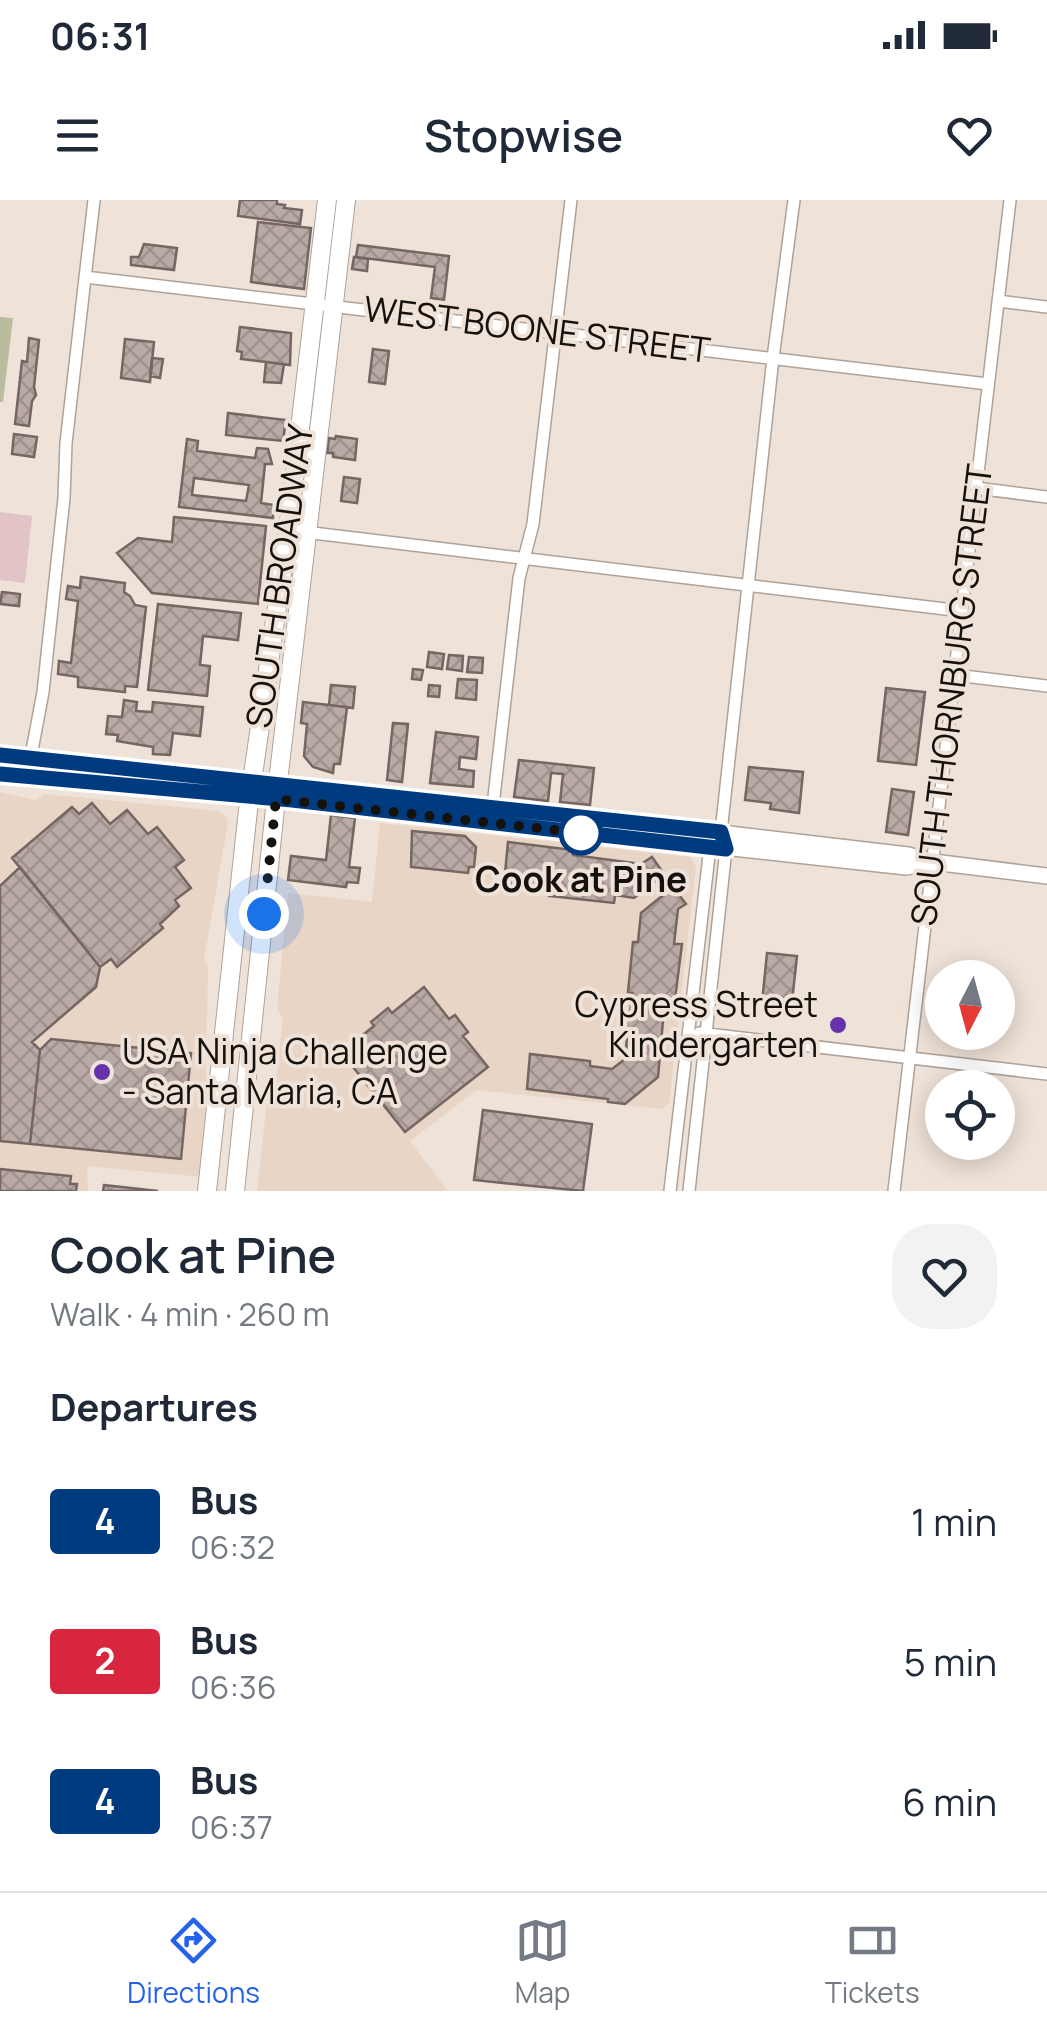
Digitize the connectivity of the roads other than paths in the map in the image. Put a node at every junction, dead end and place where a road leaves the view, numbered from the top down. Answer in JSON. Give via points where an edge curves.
{"nodes":[{"id":1,"x":94,"y":200,"type":"edge"},
{"id":2,"x":327,"y":200,"type":"edge"},
{"id":3,"x":346,"y":200,"type":"edge"},
{"id":4,"x":572,"y":200,"type":"edge"},
{"id":5,"x":794,"y":200,"type":"edge"},
{"id":6,"x":1010,"y":200,"type":"edge"},
{"id":7,"x":85,"y":277,"type":"junction"},
{"id":8,"x":998,"y":302,"type":"junction"},
{"id":9,"x":325,"y":305,"type":"junction"},
{"id":10,"x":1047,"y":307,"type":"edge"},
{"id":11,"x":555,"y":332,"type":"junction"},
{"id":12,"x":773,"y":358,"type":"junction"},
{"id":13,"x":988,"y":384,"type":"junction"},
{"id":14,"x":976,"y":488,"type":"junction"},
{"id":15,"x":1047,"y":497,"type":"edge"},
{"id":16,"x":288,"y":530,"type":"junction"},
{"id":17,"x":308,"y":533,"type":"junction"},
{"id":18,"x":522,"y":560,"type":"junction"},
{"id":19,"x":748,"y":586,"type":"junction"},
{"id":20,"x":962,"y":612,"type":"junction"},
{"id":21,"x":954,"y":675,"type":"junction"},
{"id":22,"x":1047,"y":686,"type":"edge"},
{"id":23,"x":0,"y":755,"type":"edge"},
{"id":24,"x":32,"y":758,"type":"junction"},
{"id":25,"x":0,"y":774,"type":"edge"},
{"id":26,"x":27,"y":777,"type":"junction"},
{"id":27,"x":251,"y":788,"type":"junction"},
{"id":28,"x":277,"y":791,"type":"junction"},
{"id":29,"x":494,"y":806,"type":"junction"},
{"id":30,"x":490,"y":824,"type":"junction"},
{"id":31,"x":721,"y":832,"type":"junction"},
{"id":32,"x":718,"y":848,"type":"junction"},
{"id":33,"x":933,"y":862,"type":"junction"},
{"id":34,"x":1047,"y":876,"type":"edge"},
{"id":35,"x":688,"y":1032,"type":"junction"},
{"id":36,"x":706,"y":1034,"type":"junction"},
{"id":37,"x":910,"y":1058,"type":"junction"},
{"id":38,"x":1047,"y":1074,"type":"edge"},
{"id":39,"x":207,"y":1191,"type":"edge"},
{"id":40,"x":235,"y":1191,"type":"edge"},
{"id":41,"x":670,"y":1191,"type":"edge"},
{"id":42,"x":688,"y":1191,"type":"edge"},
{"id":43,"x":894,"y":1191,"type":"edge"}],
"edges":[{"from":1,"to":7,"type":"street"},
{"from":2,"to":9,"type":"main road","name":"SOUTH BROADWAY"},
{"from":3,"to":9,"type":"main road","name":"SOUTH BROADWAY"},
{"from":4,"to":11,"type":"street"},
{"from":5,"to":12,"type":"street"},
{"from":6,"to":8,"type":"street","name":"SOUTH THORNBURG STREET"},
{"from":7,"to":9,"type":"street","name":"WEST BOONE STREET"},
{"from":7,"to":24,"type":"street"},
{"from":8,"to":10,"type":"street"},
{"from":8,"to":13,"type":"street","name":"SOUTH THORNBURG STREET"},
{"from":9,"to":11,"type":"street","name":"WEST BOONE STREET"},
{"from":9,"to":16,"type":"main road","name":"SOUTH BROADWAY"},
{"from":9,"to":17,"type":"main road","name":"SOUTH BROADWAY"},
{"from":11,"to":12,"type":"street","name":"WEST BOONE STREET"},
{"from":11,"to":18,"type":"street","via":[[533,524]]},
{"from":12,"to":13,"type":"street","name":"WEST BOONE STREET"},
{"from":12,"to":19,"type":"street"},
{"from":13,"to":14,"type":"street","name":"SOUTH THORNBURG STREET"},
{"from":14,"to":15,"type":"street"},
{"from":14,"to":20,"type":"street","name":"SOUTH THORNBURG STREET"},
{"from":16,"to":17,"type":"street"},
{"from":16,"to":27,"type":"main road","name":"SOUTH BROADWAY"},
{"from":17,"to":18,"type":"street"},
{"from":17,"to":28,"type":"main road","name":"SOUTH BROADWAY"},
{"from":18,"to":19,"type":"street"},
{"from":18,"to":29,"type":"street"},
{"from":19,"to":20,"type":"street"},
{"from":19,"to":31,"type":"street"},
{"from":20,"to":21,"type":"street","name":"SOUTH THORNBURG STREET"},
{"from":21,"to":22,"type":"street"},
{"from":21,"to":33,"type":"street","name":"SOUTH THORNBURG STREET"},
{"from":23,"to":24,"type":"street"},
{"from":24,"to":26,"type":"street"},
{"from":24,"to":27,"type":"street"},
{"from":25,"to":26,"type":"street"},
{"from":26,"to":27,"type":"street"},
{"from":27,"to":28,"type":"street"},
{"from":27,"to":39,"type":"main road","name":"SOUTH BROADWAY"},
{"from":28,"to":29,"type":"street"},
{"from":28,"to":30,"type":"street"},
{"from":28,"to":40,"type":"main road","name":"SOUTH BROADWAY"},
{"from":29,"to":30,"type":"street"},
{"from":29,"to":31,"type":"street"},
{"from":30,"to":32,"type":"street"},
{"from":31,"to":32,"type":"street"},
{"from":31,"to":33,"type":"street"},
{"from":32,"to":33,"type":"street","via":[[906,867]]},
{"from":32,"to":35,"type":"street"},
{"from":32,"to":36,"type":"street"},
{"from":33,"to":34,"type":"street"},
{"from":33,"to":37,"type":"street","name":"SOUTH THORNBURG STREET"},
{"from":35,"to":36,"type":"street"},
{"from":35,"to":41,"type":"street"},
{"from":36,"to":37,"type":"street"},
{"from":36,"to":42,"type":"street"},
{"from":37,"to":38,"type":"street"},
{"from":37,"to":43,"type":"street","name":"SOUTH THORNBURG STREET"}]}
